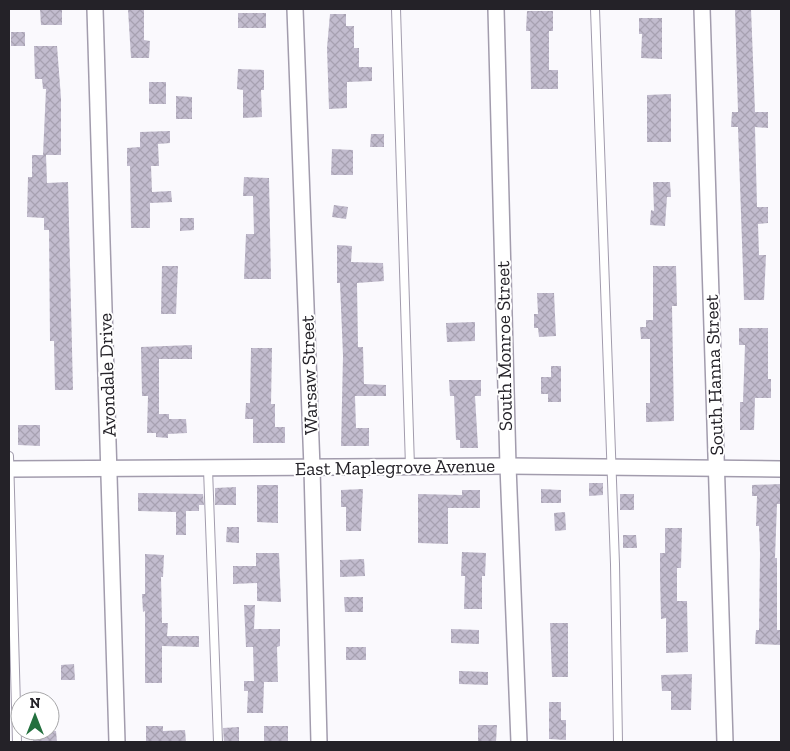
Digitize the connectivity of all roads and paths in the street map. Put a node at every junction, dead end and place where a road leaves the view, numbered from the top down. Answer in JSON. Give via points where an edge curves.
{"nodes":[{"id":1,"x":95,"y":9,"type":"edge"},
{"id":2,"x":295,"y":9,"type":"edge"},
{"id":3,"x":396,"y":9,"type":"edge"},
{"id":4,"x":496,"y":9,"type":"edge"},
{"id":5,"x":595,"y":9,"type":"edge"},
{"id":6,"x":702,"y":9,"type":"edge"},
{"id":7,"x":9,"y":456,"type":"edge"},
{"id":8,"x":508,"y":466,"type":"junction"},
{"id":9,"x":410,"y":467,"type":"junction"},
{"id":10,"x":610,"y":467,"type":"junction"},
{"id":11,"x":312,"y":468,"type":"junction"},
{"id":12,"x":9,"y":469,"type":"edge"},
{"id":13,"x":111,"y":469,"type":"junction"},
{"id":14,"x":208,"y":469,"type":"junction"},
{"id":15,"x":717,"y":469,"type":"junction"},
{"id":16,"x":781,"y":469,"type":"edge"},
{"id":17,"x":17,"y":742,"type":"edge"},
{"id":18,"x":117,"y":742,"type":"edge"},
{"id":19,"x":218,"y":742,"type":"edge"},
{"id":20,"x":319,"y":742,"type":"edge"},
{"id":21,"x":519,"y":742,"type":"edge"},
{"id":22,"x":618,"y":742,"type":"edge"},
{"id":23,"x":725,"y":742,"type":"edge"}],
"edges":[{"from":1,"to":13,"type":"street","name":"Avondale Drive"},
{"from":2,"to":11,"type":"street","name":"Warsaw Street"},
{"from":3,"to":9,"type":"lane"},
{"from":4,"to":8,"type":"street","name":"South Monroe Street"},
{"from":5,"to":10,"type":"lane"},
{"from":6,"to":15,"type":"street","name":"South Hanna Street"},
{"from":7,"to":12,"type":"lane"},
{"from":8,"to":9,"type":"street","name":"East Maplegrove Avenue"},
{"from":8,"to":10,"type":"street","name":"East Maplegrove Avenue"},
{"from":8,"to":21,"type":"street","name":"South Monroe Street"},
{"from":9,"to":11,"type":"street","name":"East Maplegrove Avenue"},
{"from":10,"to":15,"type":"street","name":"East Maplegrove Avenue"},
{"from":10,"to":22,"type":"lane"},
{"from":11,"to":14,"type":"street","name":"East Maplegrove Avenue"},
{"from":11,"to":20,"type":"street","name":"Warsaw Street"},
{"from":12,"to":13,"type":"street","name":"East Maplegrove Avenue"},
{"from":12,"to":17,"type":"lane"},
{"from":13,"to":14,"type":"street","name":"East Maplegrove Avenue"},
{"from":13,"to":18,"type":"street","name":"Avondale Drive"},
{"from":14,"to":19,"type":"lane"},
{"from":15,"to":16,"type":"street","name":"East Maplegrove Avenue"},
{"from":15,"to":23,"type":"street","name":"South Hanna Street"}]}
